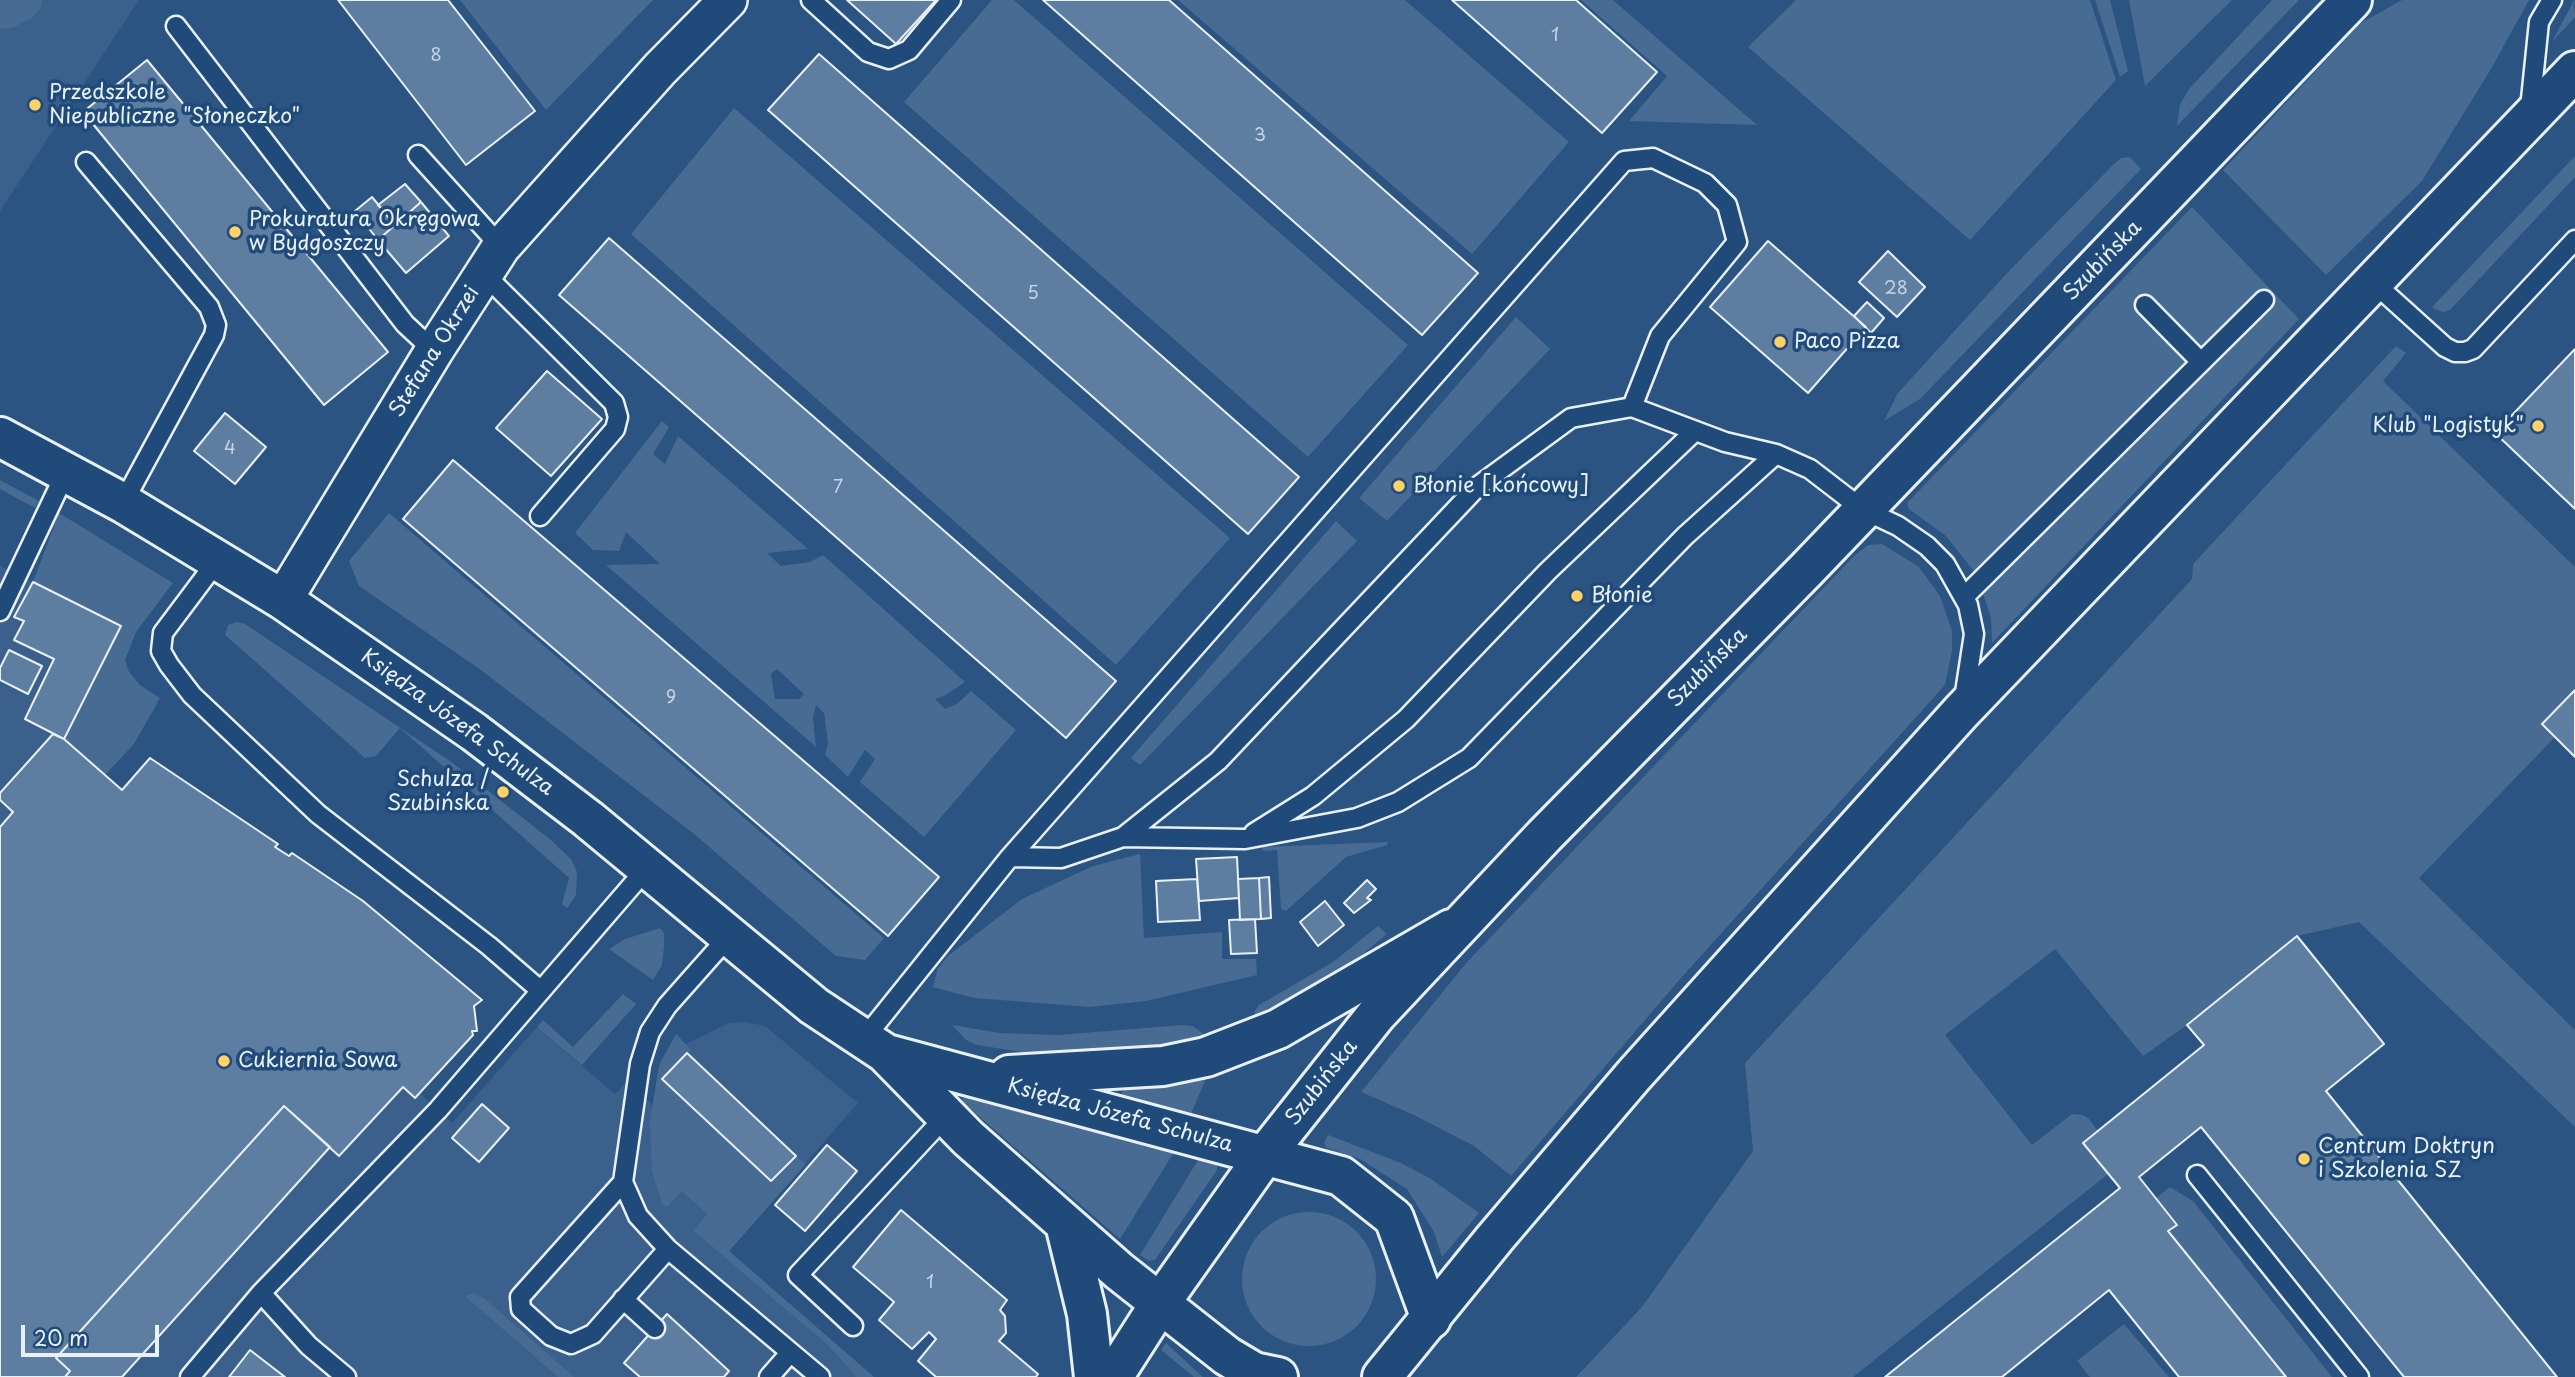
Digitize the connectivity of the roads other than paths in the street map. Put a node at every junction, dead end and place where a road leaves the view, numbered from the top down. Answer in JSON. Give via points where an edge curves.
{"nodes":[{"id":1,"x":728,"y":0,"type":"edge"},
{"id":2,"x":811,"y":0,"type":"edge"},
{"id":3,"x":951,"y":0,"type":"edge"},
{"id":4,"x":2352,"y":0,"type":"edge"},
{"id":5,"x":2552,"y":0,"type":"edge"},
{"id":6,"x":176,"y":26,"type":"dead end"},
{"id":7,"x":2575,"y":71,"type":"edge"},
{"id":8,"x":2529,"y":119,"type":"junction"},
{"id":9,"x":418,"y":155,"type":"dead end"},
{"id":10,"x":86,"y":162,"type":"dead end"},
{"id":11,"x":2575,"y":240,"type":"edge"},
{"id":12,"x":492,"y":260,"type":"junction"},
{"id":13,"x":2373,"y":282,"type":"junction"},
{"id":14,"x":2264,"y":300,"type":"dead end"},
{"id":15,"x":2145,"y":305,"type":"dead end"},
{"id":16,"x":434,"y":351,"type":"junction"},
{"id":17,"x":2202,"y":362,"type":"junction"},
{"id":18,"x":1632,"y":407,"type":"junction"},
{"id":19,"x":1695,"y":431,"type":"junction"},
{"id":20,"x":0,"y":437,"type":"edge"},
{"id":21,"x":1776,"y":454,"type":"junction"},
{"id":22,"x":66,"y":472,"type":"junction"},
{"id":23,"x":123,"y":503,"type":"junction"},
{"id":24,"x":1863,"y":509,"type":"junction"},
{"id":25,"x":540,"y":516,"type":"dead end"},
{"id":26,"x":217,"y":561,"type":"junction"},
{"id":27,"x":1964,"y":597,"type":"junction"},
{"id":28,"x":283,"y":600,"type":"junction"},
{"id":29,"x":0,"y":611,"type":"edge"},
{"id":30,"x":1961,"y":712,"type":"junction"},
{"id":31,"x":1123,"y":837,"type":"junction"},
{"id":32,"x":1245,"y":839,"type":"junction"},
{"id":33,"x":1010,"y":857,"type":"junction"},
{"id":34,"x":647,"y":868,"type":"junction"},
{"id":35,"x":1463,"y":922,"type":"junction"},
{"id":36,"x":730,"y":935,"type":"junction"},
{"id":37,"x":541,"y":990,"type":"junction"},
{"id":38,"x":874,"y":1046,"type":"junction"},
{"id":39,"x":975,"y":1078,"type":"junction"},
{"id":40,"x":946,"y":1116,"type":"junction"},
{"id":41,"x":1265,"y":1155,"type":"junction"},
{"id":42,"x":2197,"y":1175,"type":"dead end"},
{"id":43,"x":623,"y":1182,"type":"junction"},
{"id":44,"x":1065,"y":1224,"type":"junction"},
{"id":45,"x":667,"y":1249,"type":"junction"},
{"id":46,"x":261,"y":1293,"type":"junction"},
{"id":47,"x":623,"y":1299,"type":"junction"},
{"id":48,"x":1161,"y":1302,"type":"junction"},
{"id":49,"x":1430,"y":1319,"type":"junction"},
{"id":50,"x":853,"y":1325,"type":"dead end"},
{"id":51,"x":655,"y":1328,"type":"dead end"},
{"id":52,"x":790,"y":1353,"type":"junction"},
{"id":53,"x":190,"y":1377,"type":"edge"},
{"id":54,"x":346,"y":1377,"type":"edge"},
{"id":55,"x":769,"y":1377,"type":"edge"},
{"id":56,"x":820,"y":1377,"type":"edge"},
{"id":57,"x":1094,"y":1377,"type":"edge"},
{"id":58,"x":1113,"y":1377,"type":"edge"},
{"id":59,"x":1278,"y":1377,"type":"edge"},
{"id":60,"x":1382,"y":1377,"type":"edge"},
{"id":61,"x":2359,"y":1377,"type":"edge"}],
"edges":[{"from":1,"to":12,"type":"street","name":"Stefana Okrzei","via":[[660,69]]},
{"from":2,"to":3,"type":"lane","via":[[868,52],[889,59],[909,50]]},
{"from":4,"to":24,"type":"main road","name":"Szubińska"},
{"from":5,"to":8,"type":"lane","via":[[2539,22]]},
{"from":6,"to":16,"type":"lane","via":[[405,324]]},
{"from":7,"to":8,"type":"main road"},
{"from":8,"to":13,"type":"main road"},
{"from":9,"to":12,"type":"lane"},
{"from":10,"to":23,"type":"lane","via":[[209,307],[216,325]]},
{"from":11,"to":13,"type":"lane","via":[[2473,349],[2465,352],[2445,347]]},
{"from":12,"to":16,"type":"street","name":"Stefana Okrzei"},
{"from":12,"to":25,"type":"lane","via":[[614,403],[618,417],[615,429]]},
{"from":13,"to":30,"type":"main road"},
{"from":14,"to":17,"type":"lane"},
{"from":15,"to":17,"type":"lane"},
{"from":16,"to":28,"type":"street","name":"Stefana Okrzei"},
{"from":17,"to":27,"type":"lane"},
{"from":18,"to":19,"type":"lane"},
{"from":18,"to":31,"type":"lane","via":[[1571,418],[1478,486],[1218,761]]},
{"from":18,"to":33,"type":"lane","via":[[1660,336],[1737,242],[1727,205],[1705,183],[1653,158],[1624,161]]},
{"from":19,"to":21,"type":"lane"},
{"from":19,"to":32,"type":"lane","via":[[1548,571],[1406,719],[1313,796]]},
{"from":20,"to":22,"type":"main road","name":"Księdza Józefa Schulza"},
{"from":21,"to":24,"type":"lane","via":[[1810,469]]},
{"from":21,"to":32,"type":"lane","via":[[1685,536],[1469,758],[1398,802],[1357,818]]},
{"from":22,"to":23,"type":"main road","name":"Księdza Józefa Schulza"},
{"from":22,"to":29,"type":"lane"},
{"from":23,"to":26,"type":"main road","name":"Księdza Józefa Schulza"},
{"from":24,"to":27,"type":"lane","via":[[1927,546],[1945,564]]},
{"from":24,"to":35,"type":"main road","name":"Szubińska"},
{"from":26,"to":28,"type":"main road","name":"Księdza Józefa Schulza"},
{"from":26,"to":37,"type":"lane","via":[[163,633],[161,650],[169,666],[192,695],[318,814]]},
{"from":27,"to":30,"type":"lane","via":[[1974,634]]},
{"from":28,"to":34,"type":"main road","name":"Księdza Józefa Schulza","via":[[474,732]]},
{"from":30,"to":49,"type":"main road","via":[[1634,1075]]},
{"from":31,"to":32,"type":"lane"},
{"from":31,"to":33,"type":"lane","via":[[1061,858]]},
{"from":33,"to":38,"type":"lane"},
{"from":34,"to":36,"type":"main road","name":"Księdza Józefa Schulza"},
{"from":34,"to":37,"type":"lane"},
{"from":35,"to":39,"type":"main road","name":"Księdza Józefa Schulza","via":[[1278,1029],[1206,1057],[1163,1066]]},
{"from":35,"to":41,"type":"main road","name":"Szubińska","via":[[1376,1015]]},
{"from":36,"to":38,"type":"main road","name":"Księdza Józefa Schulza","via":[[814,1006]]},
{"from":36,"to":43,"type":"lane","via":[[650,1032],[640,1064]]},
{"from":37,"to":46,"type":"lane","via":[[438,1110]]},
{"from":38,"to":39,"type":"main road","name":"Księdza Józefa Schulza"},
{"from":38,"to":40,"type":"main road","name":"Księdza Józefa Schulza"},
{"from":39,"to":41,"type":"main road","name":"Księdza Józefa Schulza"},
{"from":40,"to":44,"type":"main road","name":"Księdza Józefa Schulza"},
{"from":40,"to":50,"type":"lane","via":[[798,1275]]},
{"from":41,"to":48,"type":"main road","name":"Szubińska"},
{"from":41,"to":49,"type":"main road","name":"Księdza Józefa Schulza","via":[[1341,1176],[1394,1218]]},
{"from":42,"to":61,"type":"lane"},
{"from":43,"to":45,"type":"lane","via":[[638,1216]]},
{"from":43,"to":47,"type":"lane","via":[[520,1297],[521,1308],[551,1336],[571,1343],[593,1334]]},
{"from":44,"to":48,"type":"main road","name":"Księdza Józefa Schulza"},
{"from":44,"to":57,"type":"main road","via":[[1087,1314]]},
{"from":45,"to":47,"type":"lane"},
{"from":45,"to":52,"type":"lane"},
{"from":46,"to":53,"type":"lane"},
{"from":46,"to":54,"type":"lane","via":[[309,1346]]},
{"from":47,"to":51,"type":"lane"},
{"from":48,"to":58,"type":"main road","name":"Szubińska"},
{"from":48,"to":59,"type":"main road","name":"Księdza Józefa Schulza","via":[[1227,1356],[1254,1372]]},
{"from":49,"to":60,"type":"main road"},
{"from":52,"to":55,"type":"lane"},
{"from":52,"to":56,"type":"lane"}]}
